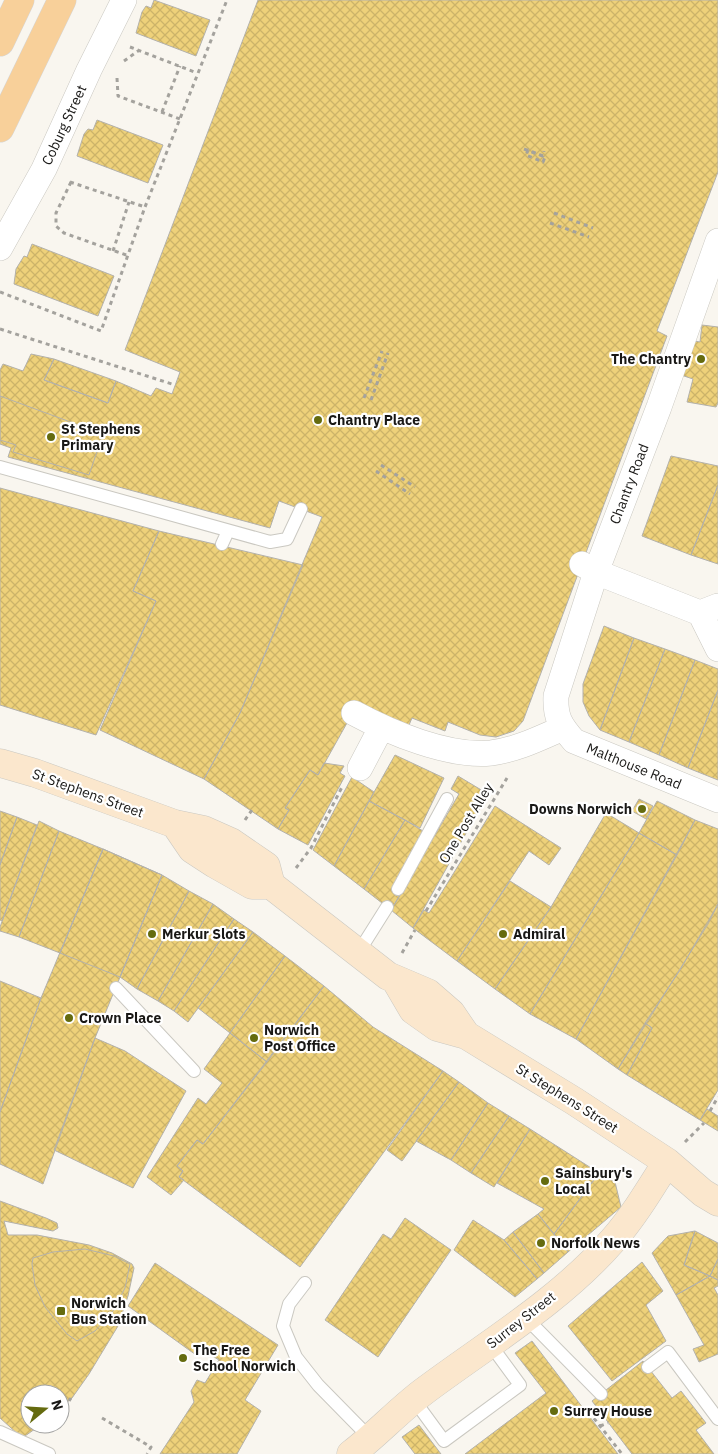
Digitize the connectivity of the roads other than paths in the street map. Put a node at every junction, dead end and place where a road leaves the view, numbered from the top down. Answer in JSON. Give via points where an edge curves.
{"nodes":[{"id":1,"x":20,"y":0,"type":"edge"},
{"id":2,"x":62,"y":0,"type":"edge"},
{"id":3,"x":124,"y":0,"type":"edge"},
{"id":4,"x":0,"y":42,"type":"edge"},
{"id":5,"x":0,"y":128,"type":"edge"},
{"id":6,"x":0,"y":248,"type":"edge"},
{"id":7,"x":716,"y":254,"type":"edge"},
{"id":8,"x":0,"y":467,"type":"edge"},
{"id":9,"x":301,"y":509,"type":"dead end"},
{"id":10,"x":228,"y":531,"type":"junction"},
{"id":11,"x":222,"y":544,"type":"dead end"},
{"id":12,"x":589,"y":568,"type":"junction"},
{"id":13,"x":709,"y":609,"type":"edge"},
{"id":14,"x":718,"y":649,"type":"edge"},
{"id":15,"x":354,"y":713,"type":"dead end"},
{"id":16,"x":382,"y":728,"type":"junction"},
{"id":17,"x":568,"y":735,"type":"junction"},
{"id":18,"x":0,"y":763,"type":"edge"},
{"id":19,"x":360,"y":768,"type":"road end"},
{"id":20,"x":447,"y":799,"type":"dead end"},
{"id":21,"x":718,"y":800,"type":"edge"},
{"id":22,"x":398,"y":889,"type":"dead end"},
{"id":23,"x":387,"y":907,"type":"dead end"},
{"id":24,"x":358,"y":953,"type":"junction"},
{"id":25,"x":116,"y":988,"type":"dead end"},
{"id":26,"x":194,"y":1071,"type":"dead end"},
{"id":27,"x":667,"y":1162,"type":"junction"},
{"id":28,"x":718,"y":1184,"type":"edge"},
{"id":29,"x":718,"y":1202,"type":"edge"},
{"id":30,"x":305,"y":1284,"type":"dead end"},
{"id":31,"x":526,"y":1318,"type":"junction"},
{"id":32,"x":490,"y":1344,"type":"junction"},
{"id":33,"x":648,"y":1367,"type":"dead end"},
{"id":34,"x":601,"y":1394,"type":"dead end"},
{"id":35,"x":414,"y":1400,"type":"junction"},
{"id":36,"x":718,"y":1419,"type":"edge"},
{"id":37,"x":2,"y":1429,"type":"edge"},
{"id":38,"x":361,"y":1447,"type":"edge"},
{"id":39,"x":49,"y":1454,"type":"edge"}],
"edges":[{"from":1,"to":4,"type":"main road"},
{"from":2,"to":5,"type":"main road"},
{"from":3,"to":6,"type":"street","name":"Coburg Street","via":[[44,169]]},
{"from":7,"to":12,"type":"street","name":"Chantry Road","via":[[663,408]]},
{"from":8,"to":10,"type":"lane"},
{"from":9,"to":10,"type":"lane","via":[[287,539],[280,542]]},
{"from":10,"to":11,"type":"lane"},
{"from":12,"to":13,"type":"street"},
{"from":12,"to":17,"type":"street","name":"Chantry Road","via":[[556,696],[555,712]]},
{"from":13,"to":14,"type":"street"},
{"from":15,"to":16,"type":"street"},
{"from":16,"to":17,"type":"street","via":[[435,746],[469,753],[492,753]]},
{"from":16,"to":19,"type":"street"},
{"from":17,"to":21,"type":"street","name":"Malthouse Road"},
{"from":18,"to":24,"type":"street","name":"St Stephens Street","via":[[175,824],[204,830],[231,842],[266,866],[275,888]]},
{"from":20,"to":22,"type":"lane"},
{"from":23,"to":24,"type":"lane"},
{"from":24,"to":27,"type":"street","name":"St Stephens Street","via":[[396,981],[428,993],[451,1013],[466,1035]]},
{"from":25,"to":26,"type":"lane"},
{"from":27,"to":28,"type":"street","name":"St Stephens Street"},
{"from":27,"to":29,"type":"street","name":"St Stephens Street"},
{"from":27,"to":31,"type":"street","name":"Surrey Street","via":[[612,1242]]},
{"from":30,"to":38,"type":"lane","via":[[289,1304],[283,1326],[296,1357]]},
{"from":31,"to":32,"type":"street","name":"Surrey Street"},
{"from":31,"to":34,"type":"lane"},
{"from":32,"to":35,"type":"street","name":"Surrey Street"},
{"from":32,"to":35,"type":"lane","via":[[520,1385],[444,1441]]},
{"from":33,"to":36,"type":"lane","via":[[668,1352]]},
{"from":35,"to":38,"type":"street","name":"Surrey Street"},
{"from":37,"to":39,"type":"lane"}]}
